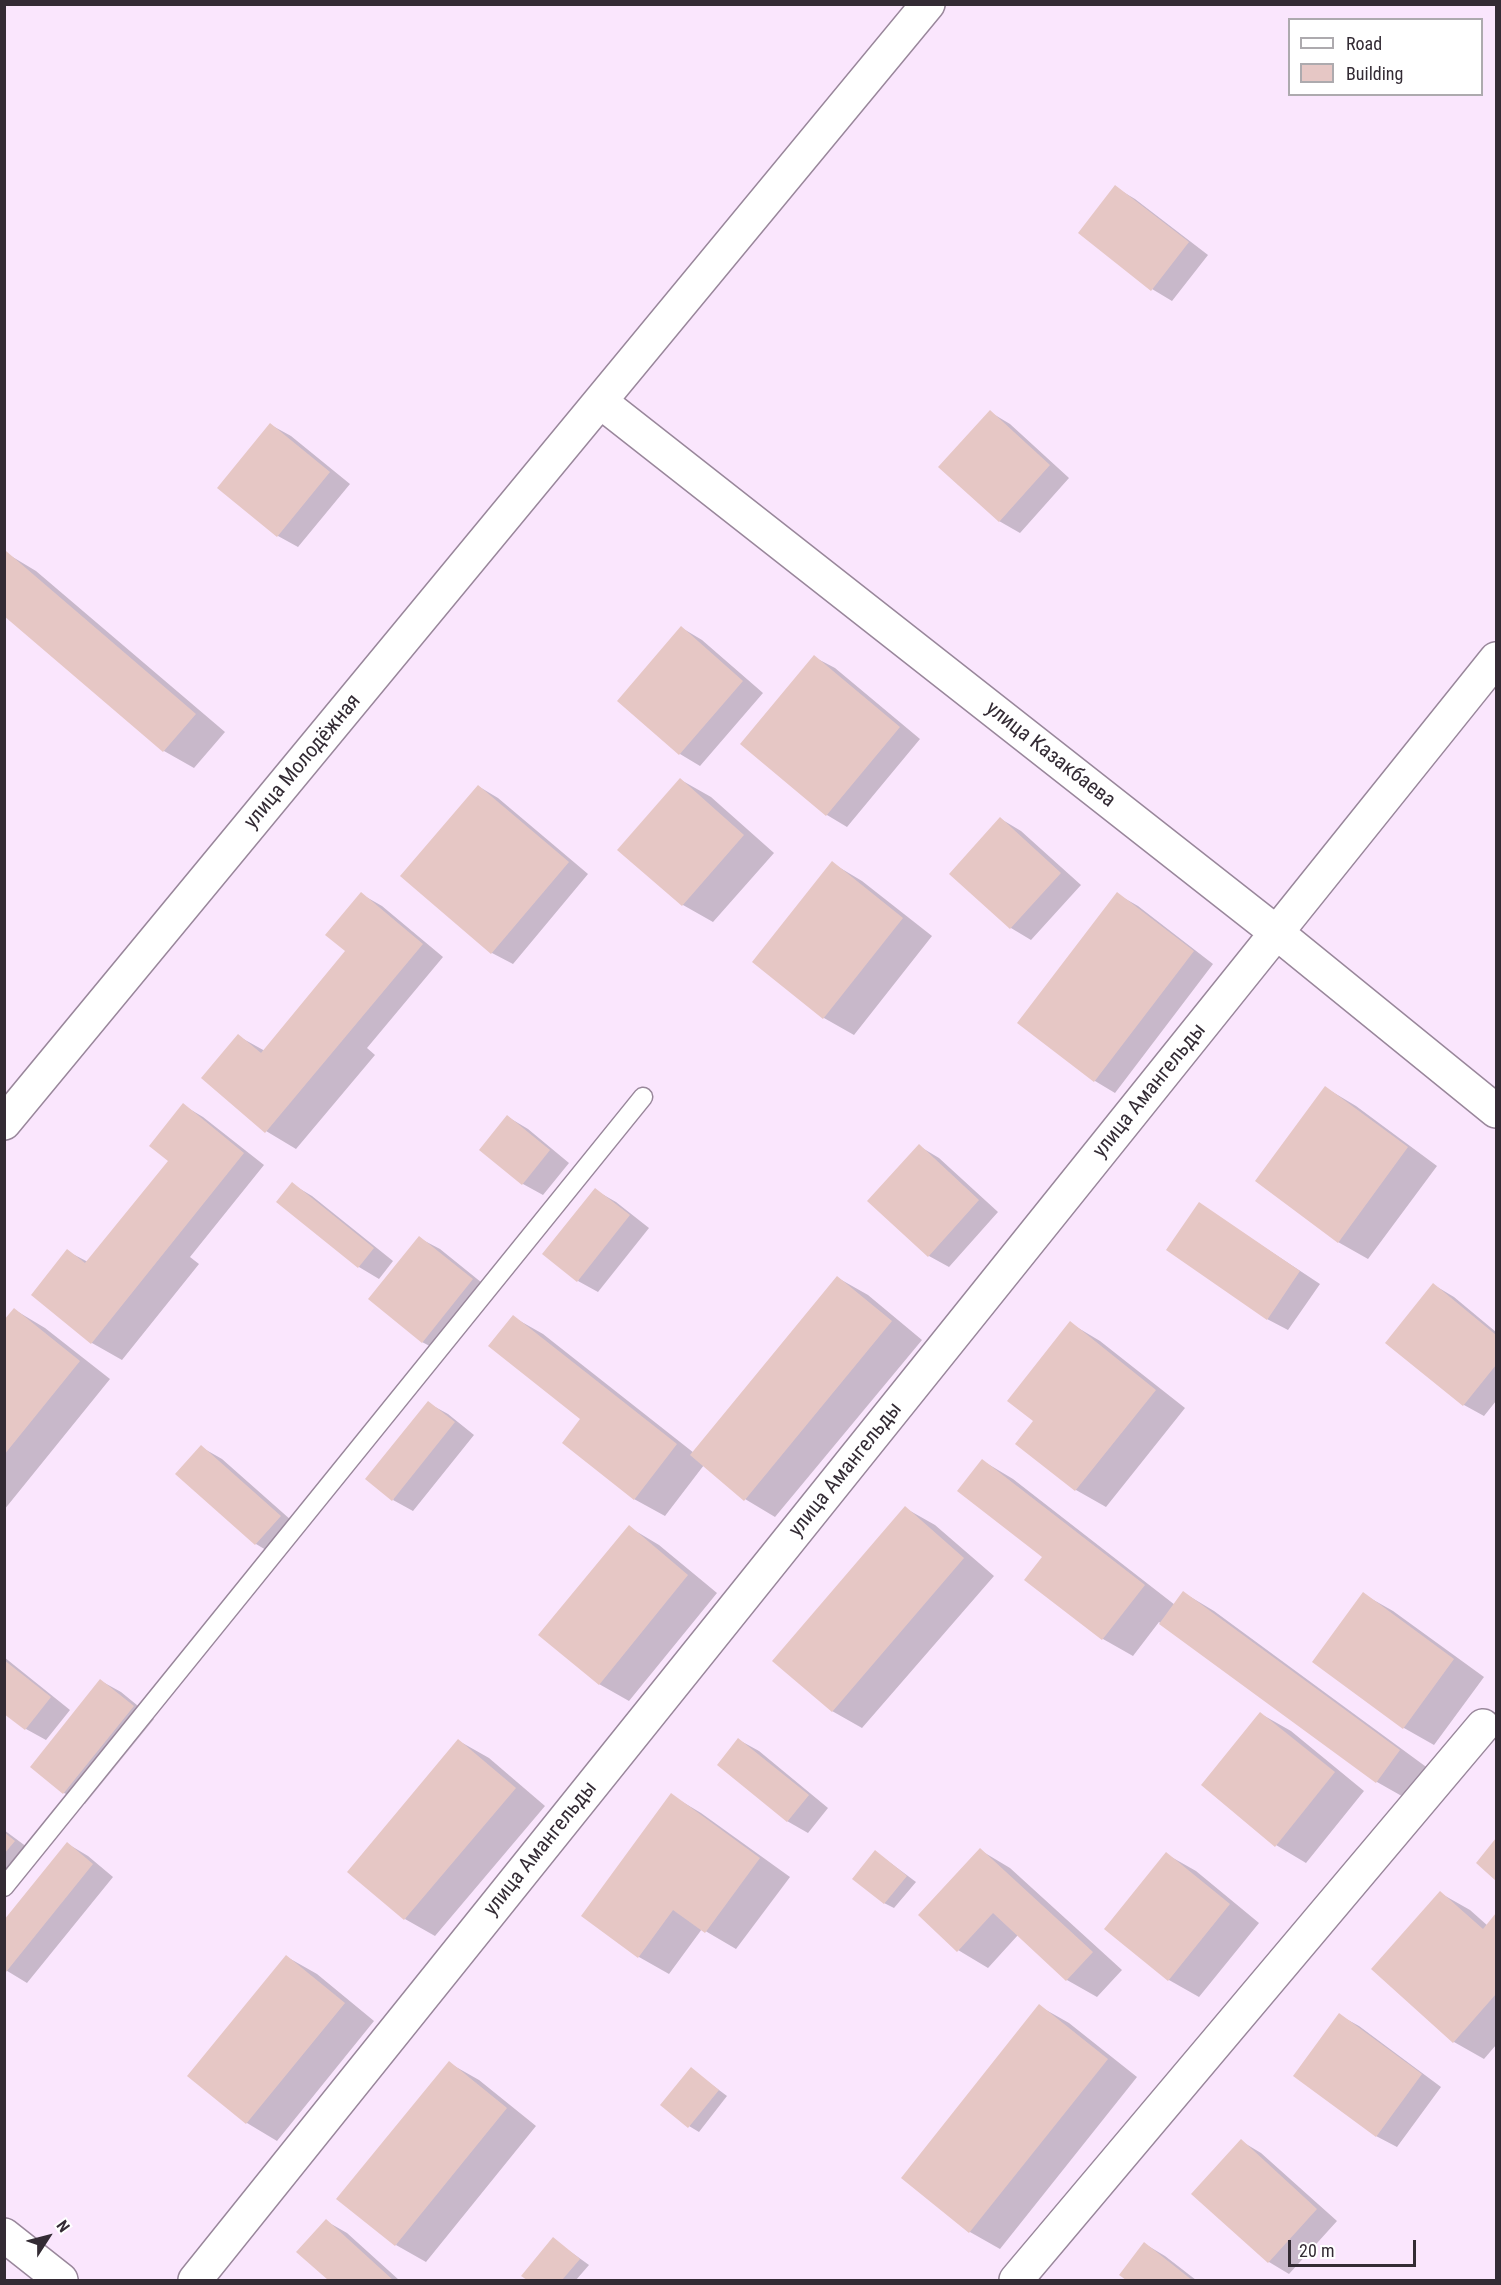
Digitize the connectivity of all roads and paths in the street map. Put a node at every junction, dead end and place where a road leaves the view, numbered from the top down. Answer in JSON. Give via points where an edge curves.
{"nodes":[{"id":1,"x":928,"y":4,"type":"edge"},
{"id":2,"x":601,"y":402,"type":"junction"},
{"id":3,"x":1497,"y":659,"type":"edge"},
{"id":4,"x":1277,"y":933,"type":"junction"},
{"id":5,"x":643,"y":1097,"type":"dead end"},
{"id":6,"x":1497,"y":1111,"type":"edge"},
{"id":7,"x":4,"y":1123,"type":"edge"},
{"id":8,"x":1483,"y":1726,"type":"dead end"},
{"id":9,"x":4,"y":1887,"type":"edge"},
{"id":10,"x":4,"y":2235,"type":"edge"},
{"id":11,"x":61,"y":2280,"type":"edge"},
{"id":12,"x":195,"y":2280,"type":"edge"},
{"id":13,"x":1016,"y":2280,"type":"edge"}],
"edges":[{"from":1,"to":2,"type":"street","name":"улица Молодёжная"},
{"from":2,"to":4,"type":"street","name":"улица Казакбаева"},
{"from":2,"to":7,"type":"street","name":"улица Молодёжная"},
{"from":3,"to":4,"type":"street","name":"улица Амангельды"},
{"from":4,"to":6,"type":"street","name":"улица Казакбаева"},
{"from":4,"to":12,"type":"street","name":"улица Амангельды"},
{"from":5,"to":9,"type":"lane"},
{"from":8,"to":13,"type":"street"},
{"from":10,"to":11,"type":"street"}]}
